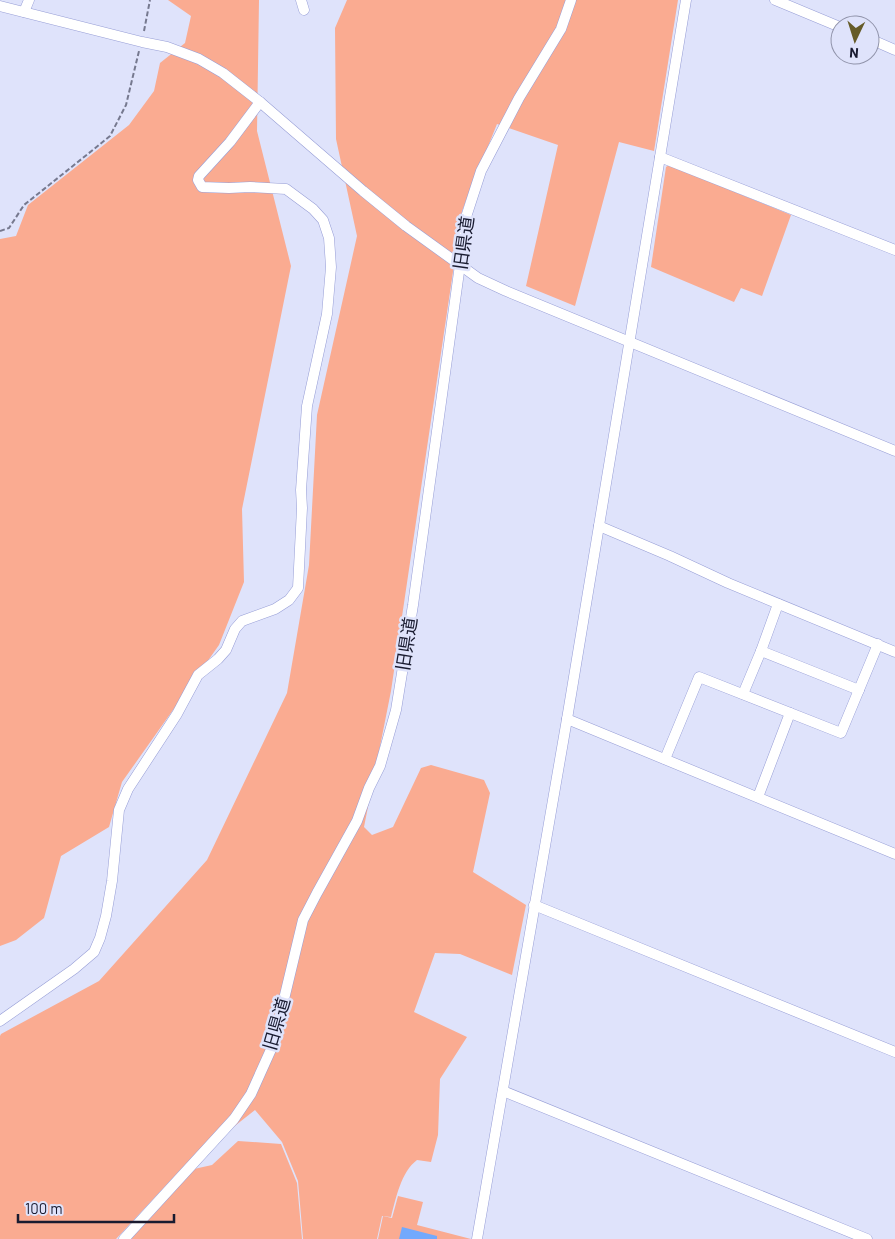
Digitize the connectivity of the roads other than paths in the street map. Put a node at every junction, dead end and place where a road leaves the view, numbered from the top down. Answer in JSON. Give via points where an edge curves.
{"nodes":[{"id":1,"x":29,"y":0,"type":"edge"},
{"id":2,"x":572,"y":0,"type":"edge"},
{"id":3,"x":686,"y":0,"type":"edge"},
{"id":4,"x":778,"y":1,"type":"edge"},
{"id":5,"x":0,"y":6,"type":"edge"},
{"id":6,"x":24,"y":12,"type":"junction"},
{"id":7,"x":830,"y":23,"type":"edge"},
{"id":8,"x":880,"y":43,"type":"edge"},
{"id":9,"x":895,"y":50,"type":"edge"},
{"id":10,"x":260,"y":102,"type":"junction"},
{"id":11,"x":660,"y":157,"type":"junction"},
{"id":12,"x":895,"y":250,"type":"edge"},
{"id":13,"x":460,"y":266,"type":"junction"},
{"id":14,"x":630,"y":342,"type":"junction"},
{"id":15,"x":895,"y":451,"type":"edge"},
{"id":16,"x":599,"y":526,"type":"junction"},
{"id":17,"x":778,"y":604,"type":"junction"},
{"id":18,"x":878,"y":644,"type":"junction"},
{"id":19,"x":761,"y":651,"type":"junction"},
{"id":20,"x":895,"y":652,"type":"edge"},
{"id":21,"x":859,"y":690,"type":"junction"},
{"id":22,"x":743,"y":694,"type":"junction"},
{"id":23,"x":790,"y":713,"type":"junction"},
{"id":24,"x":567,"y":719,"type":"junction"},
{"id":25,"x":665,"y":759,"type":"junction"},
{"id":26,"x":758,"y":798,"type":"junction"},
{"id":27,"x":895,"y":854,"type":"edge"},
{"id":28,"x":534,"y":905,"type":"junction"},
{"id":29,"x":0,"y":1021,"type":"edge"},
{"id":30,"x":895,"y":1052,"type":"edge"},
{"id":31,"x":503,"y":1091,"type":"junction"},
{"id":32,"x":124,"y":1239,"type":"edge"},
{"id":33,"x":477,"y":1239,"type":"edge"},
{"id":34,"x":866,"y":1239,"type":"edge"}],
"edges":[{"from":1,"to":6,"type":"street"},
{"from":2,"to":13,"type":"street","name":"旧県道","via":[[561,29],[519,98],[481,171],[467,214]]},
{"from":3,"to":11,"type":"street"},
{"from":4,"to":7,"type":"street"},
{"from":5,"to":6,"type":"street"},
{"from":6,"to":10,"type":"street","via":[[167,47],[200,59]]},
{"from":8,"to":9,"type":"street"},
{"from":10,"to":13,"type":"street","via":[[377,203]]},
{"from":10,"to":29,"type":"street","via":[[198,180],[202,187],[286,189],[313,208],[323,220],[329,238],[331,267],[327,314],[307,406],[298,588],[275,609],[242,621],[235,629],[226,650],[198,676],[128,789],[119,810],[112,882],[106,916],[94,952]]},
{"from":11,"to":12,"type":"street"},
{"from":11,"to":14,"type":"street"},
{"from":13,"to":14,"type":"street","via":[[506,291]]},
{"from":13,"to":32,"type":"street","name":"旧県道","via":[[412,614],[396,710],[380,766],[357,821],[303,920],[273,1045],[251,1094],[234,1119]]},
{"from":14,"to":15,"type":"street"},
{"from":14,"to":16,"type":"street"},
{"from":16,"to":17,"type":"street"},
{"from":16,"to":24,"type":"street"},
{"from":17,"to":18,"type":"street"},
{"from":17,"to":19,"type":"street"},
{"from":18,"to":20,"type":"street"},
{"from":18,"to":21,"type":"street"},
{"from":19,"to":21,"type":"street"},
{"from":19,"to":22,"type":"street"},
{"from":21,"to":23,"type":"street","via":[[841,733]]},
{"from":22,"to":23,"type":"street"},
{"from":22,"to":25,"type":"street","via":[[699,677]]},
{"from":23,"to":26,"type":"street"},
{"from":24,"to":25,"type":"street"},
{"from":24,"to":28,"type":"street"},
{"from":25,"to":26,"type":"street"},
{"from":26,"to":27,"type":"street"},
{"from":28,"to":30,"type":"street"},
{"from":28,"to":31,"type":"street"},
{"from":31,"to":33,"type":"street"},
{"from":31,"to":34,"type":"street"}]}
